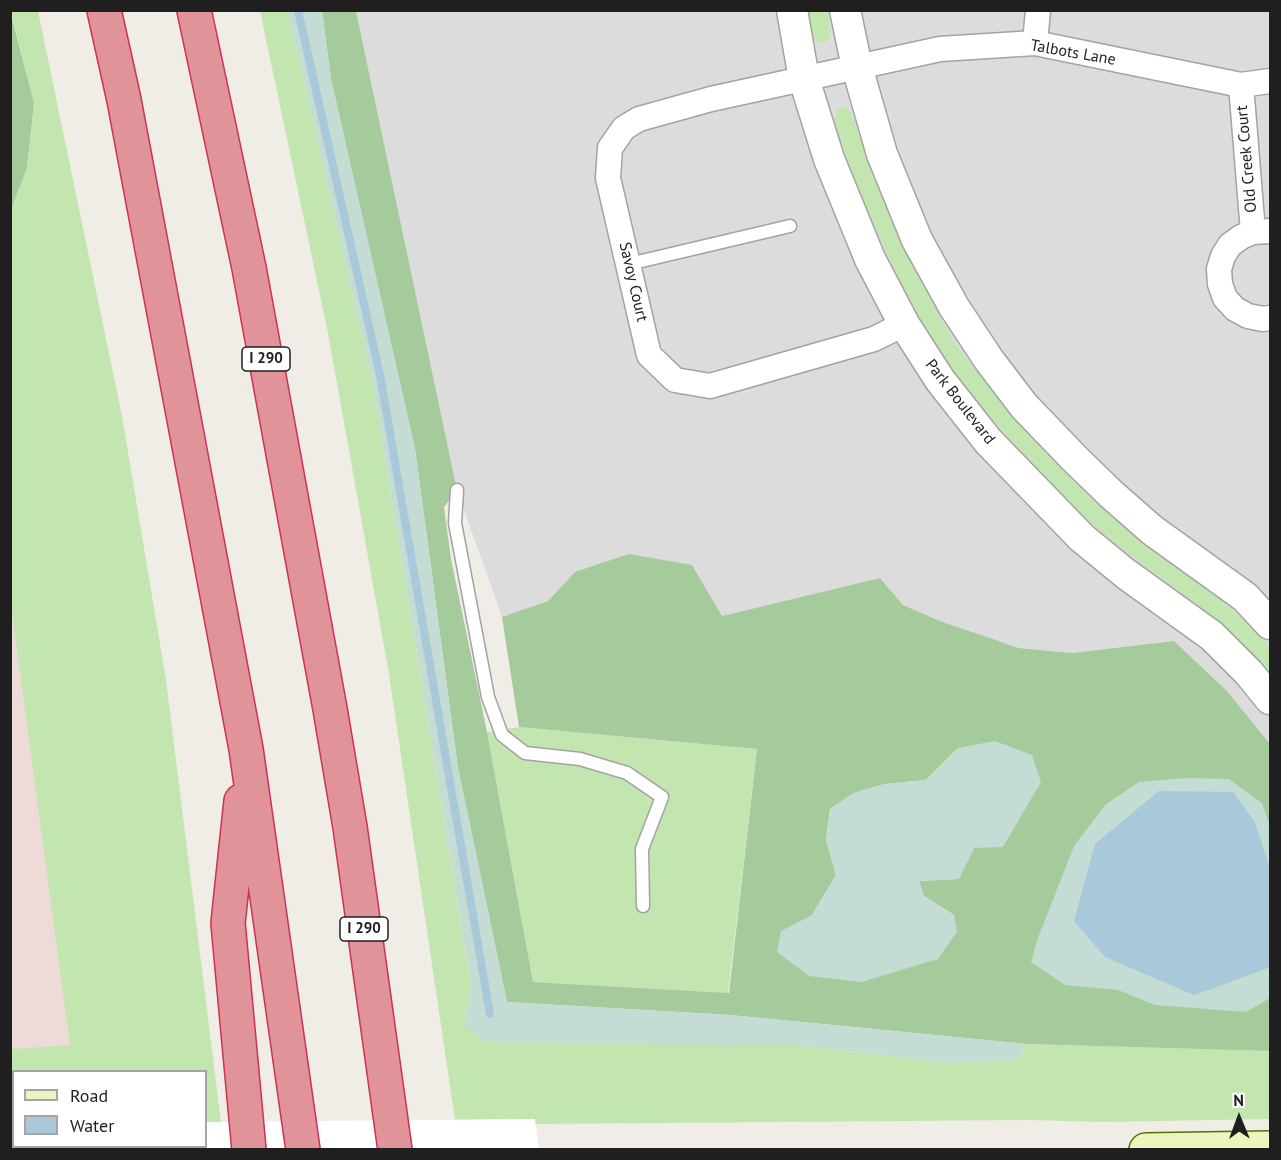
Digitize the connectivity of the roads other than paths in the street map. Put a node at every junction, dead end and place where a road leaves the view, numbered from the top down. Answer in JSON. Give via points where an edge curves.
{"nodes":[{"id":1,"x":104,"y":10,"type":"edge"},
{"id":2,"x":195,"y":10,"type":"edge"},
{"id":3,"x":792,"y":10,"type":"edge"},
{"id":4,"x":845,"y":10,"type":"edge"},
{"id":5,"x":1038,"y":10,"type":"edge"},
{"id":6,"x":1035,"y":43,"type":"junction"},
{"id":7,"x":857,"y":68,"type":"junction"},
{"id":8,"x":804,"y":79,"type":"junction"},
{"id":9,"x":1270,"y":81,"type":"edge"},
{"id":10,"x":1241,"y":85,"type":"junction"},
{"id":11,"x":790,"y":226,"type":"dead end"},
{"id":12,"x":1262,"y":232,"type":"edge"},
{"id":13,"x":628,"y":264,"type":"junction"},
{"id":14,"x":1270,"y":318,"type":"edge"},
{"id":15,"x":904,"y":324,"type":"junction"},
{"id":16,"x":457,"y":490,"type":"dead end"},
{"id":17,"x":1270,"y":624,"type":"edge"},
{"id":18,"x":1270,"y":699,"type":"edge"},
{"id":19,"x":246,"y":749,"type":"junction"},
{"id":20,"x":643,"y":906,"type":"dead end"},
{"id":21,"x":1270,"y":1148,"type":"edge"},
{"id":22,"x":249,"y":1149,"type":"edge"},
{"id":23,"x":303,"y":1149,"type":"edge"},
{"id":24,"x":395,"y":1149,"type":"edge"},
{"id":25,"x":1146,"y":1149,"type":"edge"}],
"edges":[{"from":1,"to":19,"type":"highway"},
{"from":2,"to":24,"type":"highway","number":"I 290","via":[[249,268],[330,709]]},
{"from":3,"to":8,"type":"street","name":"Park Boulevard"},
{"from":4,"to":7,"type":"street"},
{"from":5,"to":6,"type":"street"},
{"from":6,"to":7,"type":"street","name":"Talbots Lane","via":[[940,49]]},
{"from":6,"to":10,"type":"street","name":"Talbots Lane"},
{"from":7,"to":8,"type":"street","name":"Talbots Lane"},
{"from":7,"to":17,"type":"street","via":[[882,154],[917,240],[989,360],[1024,406],[1112,494],[1152,530],[1245,597]]},
{"from":8,"to":13,"type":"street","name":"Savoy Court","via":[[711,99],[639,119],[624,128],[610,148],[608,178]]},
{"from":8,"to":15,"type":"street","name":"Park Boulevard","via":[[836,178],[870,259]]},
{"from":9,"to":10,"type":"street","name":"Talbots Lane"},
{"from":10,"to":12,"type":"street","name":"Old Creek Court"},
{"from":11,"to":13,"type":"lane"},
{"from":12,"to":14,"type":"street","name":"Old Creek Court","via":[[1241,237],[1230,245],[1219,269],[1220,284],[1235,309],[1248,316]]},
{"from":13,"to":15,"type":"street","name":"Savoy Court","via":[[649,355],[675,380],[710,386],[874,339]]},
{"from":15,"to":18,"type":"street","name":"Park Boulevard","via":[[940,380],[988,441],[1036,491],[1082,538],[1212,636]]},
{"from":16,"to":20,"type":"lane","via":[[457,534],[488,697],[502,735],[525,753],[580,759],[627,773],[662,797],[642,849]]},
{"from":19,"to":22,"type":"highway","via":[[228,923]]},
{"from":19,"to":23,"type":"highway"},
{"from":21,"to":25,"type":"main road"}]}
